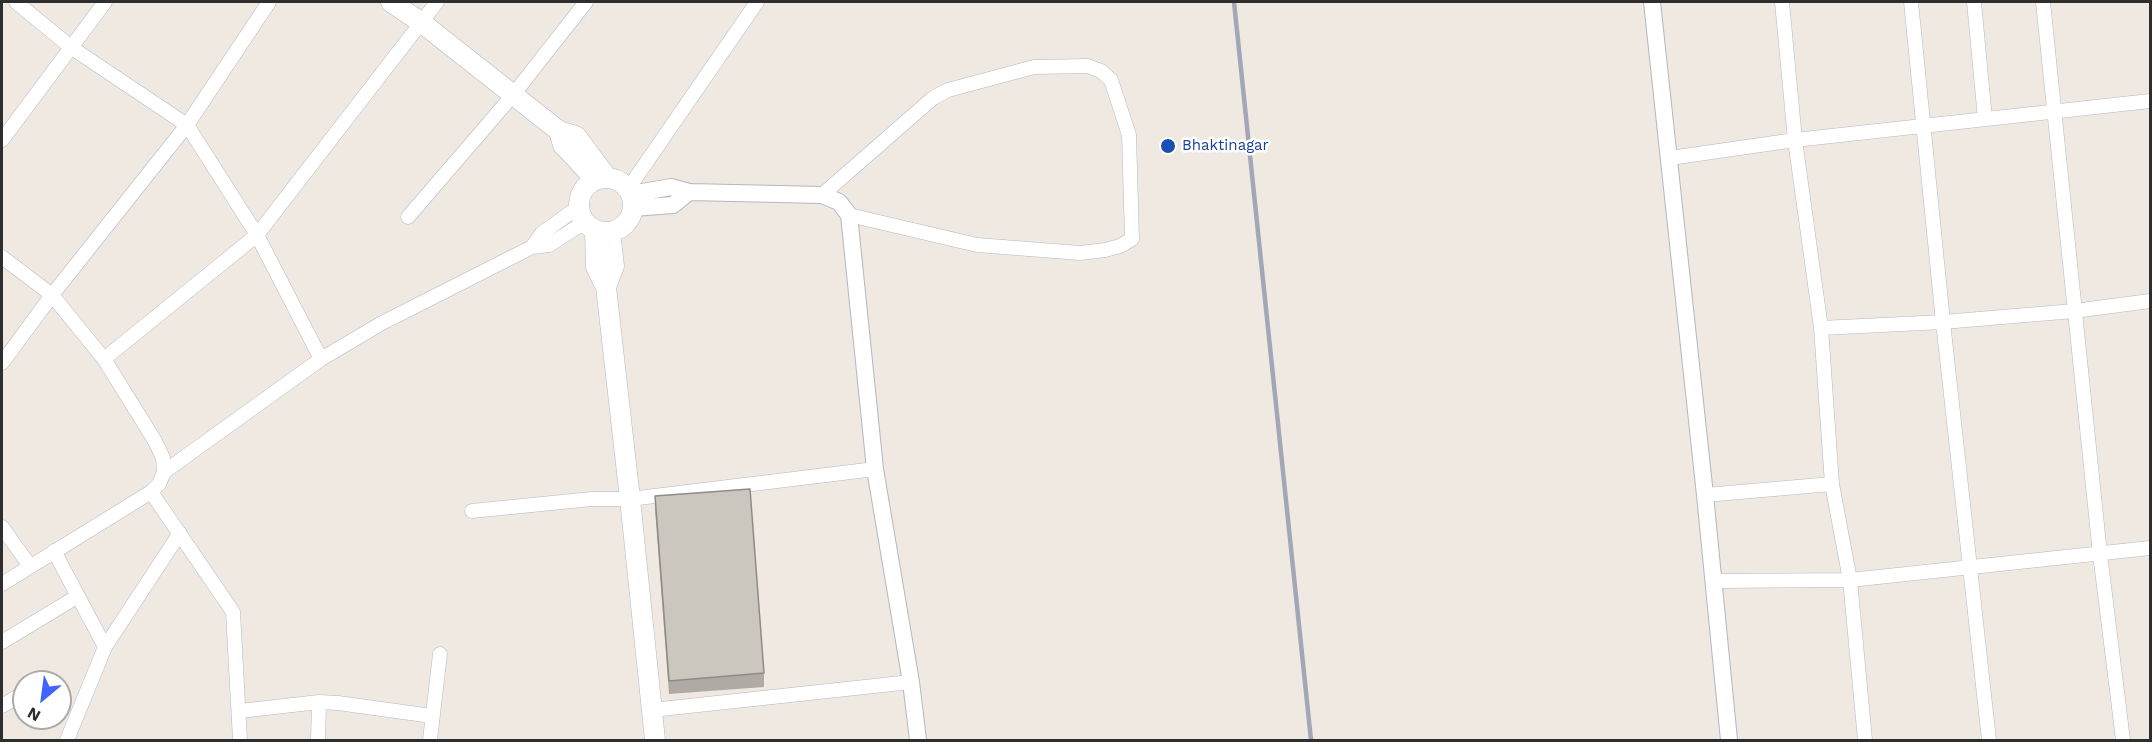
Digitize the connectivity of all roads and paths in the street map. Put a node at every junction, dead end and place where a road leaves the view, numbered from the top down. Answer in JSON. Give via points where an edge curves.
{"nodes":[{"id":1,"x":16,"y":2,"type":"edge"},
{"id":2,"x":105,"y":2,"type":"edge"},
{"id":3,"x":269,"y":2,"type":"edge"},
{"id":4,"x":391,"y":2,"type":"edge"},
{"id":5,"x":437,"y":2,"type":"edge"},
{"id":6,"x":586,"y":2,"type":"edge"},
{"id":7,"x":757,"y":2,"type":"edge"},
{"id":8,"x":1652,"y":2,"type":"edge"},
{"id":9,"x":1782,"y":2,"type":"edge"},
{"id":10,"x":1911,"y":2,"type":"edge"},
{"id":11,"x":1974,"y":2,"type":"edge"},
{"id":12,"x":2043,"y":2,"type":"edge"},
{"id":13,"x":422,"y":22,"type":"junction"},
{"id":14,"x":72,"y":48,"type":"junction"},
{"id":15,"x":513,"y":95,"type":"junction"},
{"id":16,"x":2151,"y":101,"type":"edge"},
{"id":17,"x":2055,"y":112,"type":"junction"},
{"id":18,"x":1985,"y":119,"type":"junction"},
{"id":19,"x":187,"y":125,"type":"junction"},
{"id":20,"x":1925,"y":126,"type":"junction"},
{"id":21,"x":2,"y":140,"type":"edge"},
{"id":22,"x":1796,"y":140,"type":"junction"},
{"id":23,"x":1670,"y":158,"type":"junction"},
{"id":24,"x":602,"y":179,"type":"junction"},
{"id":25,"x":822,"y":195,"type":"junction"},
{"id":26,"x":631,"y":197,"type":"junction"},
{"id":27,"x":849,"y":215,"type":"junction"},
{"id":28,"x":408,"y":217,"type":"dead end"},
{"id":29,"x":592,"y":222,"type":"junction"},
{"id":30,"x":257,"y":235,"type":"junction"},
{"id":31,"x":2,"y":257,"type":"edge"},
{"id":32,"x":52,"y":295,"type":"junction"},
{"id":33,"x":2151,"y":301,"type":"edge"},
{"id":34,"x":2074,"y":311,"type":"junction"},
{"id":35,"x":1943,"y":322,"type":"junction"},
{"id":36,"x":1821,"y":328,"type":"junction"},
{"id":37,"x":104,"y":359,"type":"junction"},
{"id":38,"x":321,"y":359,"type":"junction"},
{"id":39,"x":2,"y":363,"type":"edge"},
{"id":40,"x":875,"y":469,"type":"junction"},
{"id":41,"x":165,"y":472,"type":"junction"},
{"id":42,"x":1832,"y":484,"type":"junction"},
{"id":43,"x":151,"y":492,"type":"junction"},
{"id":44,"x":1705,"y":495,"type":"junction"},
{"id":45,"x":630,"y":499,"type":"junction"},
{"id":46,"x":472,"y":511,"type":"dead end"},
{"id":47,"x":2,"y":527,"type":"edge"},
{"id":48,"x":180,"y":533,"type":"junction"},
{"id":49,"x":2151,"y":548,"type":"edge"},
{"id":50,"x":54,"y":551,"type":"junction"},
{"id":51,"x":2100,"y":554,"type":"junction"},
{"id":52,"x":30,"y":566,"type":"junction"},
{"id":53,"x":1969,"y":569,"type":"junction"},
{"id":54,"x":1850,"y":580,"type":"junction"},
{"id":55,"x":1714,"y":581,"type":"junction"},
{"id":56,"x":2,"y":584,"type":"edge"},
{"id":57,"x":78,"y":596,"type":"junction"},
{"id":58,"x":2,"y":642,"type":"edge"},
{"id":59,"x":105,"y":647,"type":"junction"},
{"id":60,"x":440,"y":654,"type":"dead end"},
{"id":61,"x":911,"y":682,"type":"junction"},
{"id":62,"x":319,"y":702,"type":"junction"},
{"id":63,"x":652,"y":710,"type":"junction"},
{"id":64,"x":240,"y":711,"type":"junction"},
{"id":65,"x":432,"y":716,"type":"junction"},
{"id":66,"x":68,"y":741,"type":"edge"},
{"id":67,"x":240,"y":741,"type":"edge"},
{"id":68,"x":318,"y":741,"type":"edge"},
{"id":69,"x":430,"y":741,"type":"edge"},
{"id":70,"x":655,"y":741,"type":"edge"},
{"id":71,"x":918,"y":741,"type":"edge"},
{"id":72,"x":1729,"y":741,"type":"edge"},
{"id":73,"x":1865,"y":741,"type":"edge"},
{"id":74,"x":1989,"y":741,"type":"edge"},
{"id":75,"x":2123,"y":741,"type":"edge"}],
"edges":[{"from":1,"to":14,"type":"street"},
{"from":2,"to":14,"type":"street"},
{"from":3,"to":19,"type":"street"},
{"from":4,"to":13,"type":"main road"},
{"from":5,"to":13,"type":"street"},
{"from":6,"to":15,"type":"street"},
{"from":7,"to":26,"type":"street"},
{"from":8,"to":23,"type":"street"},
{"from":9,"to":22,"type":"street"},
{"from":10,"to":20,"type":"street"},
{"from":11,"to":18,"type":"street"},
{"from":12,"to":17,"type":"street"},
{"from":13,"to":15,"type":"main road"},
{"from":13,"to":30,"type":"street"},
{"from":14,"to":19,"type":"street"},
{"from":14,"to":21,"type":"street"},
{"from":15,"to":24,"type":"main road","via":[[559,131],[576,136]]},
{"from":15,"to":28,"type":"street"},
{"from":16,"to":17,"type":"street"},
{"from":17,"to":18,"type":"street"},
{"from":17,"to":34,"type":"street"},
{"from":18,"to":20,"type":"street"},
{"from":19,"to":30,"type":"street"},
{"from":19,"to":32,"type":"street"},
{"from":20,"to":22,"type":"street"},
{"from":20,"to":35,"type":"street"},
{"from":22,"to":23,"type":"street"},
{"from":22,"to":36,"type":"street"},
{"from":23,"to":44,"type":"street"},
{"from":24,"to":26,"type":"main road","via":[[615,179]]},
{"from":24,"to":29,"type":"main road","via":[[588,185],[582,193]]},
{"from":25,"to":26,"type":"street","via":[[689,192],[671,187]]},
{"from":25,"to":27,"type":"street","via":[[839,202]]},
{"from":25,"to":27,"type":"street","via":[[933,98],[948,90],[1034,68],[1089,66],[1111,80],[1129,135],[1131,239],[1120,246],[1080,253],[977,245]]},
{"from":26,"to":29,"type":"main road","via":[[626,224],[618,230]]},
{"from":27,"to":40,"type":"street"},
{"from":29,"to":38,"type":"street","via":[[549,245],[532,247],[382,323]]},
{"from":29,"to":45,"type":"main road","via":[[614,267],[606,287]]},
{"from":30,"to":37,"type":"street"},
{"from":30,"to":38,"type":"street"},
{"from":31,"to":32,"type":"street"},
{"from":32,"to":37,"type":"street"},
{"from":32,"to":39,"type":"street"},
{"from":33,"to":34,"type":"street"},
{"from":34,"to":35,"type":"street"},
{"from":34,"to":51,"type":"street"},
{"from":35,"to":36,"type":"street"},
{"from":35,"to":53,"type":"street"},
{"from":36,"to":42,"type":"street"},
{"from":37,"to":41,"type":"street","via":[[155,441]]},
{"from":38,"to":41,"type":"street"},
{"from":40,"to":45,"type":"street"},
{"from":40,"to":61,"type":"street"},
{"from":41,"to":43,"type":"street"},
{"from":42,"to":44,"type":"street"},
{"from":42,"to":54,"type":"street"},
{"from":43,"to":48,"type":"street"},
{"from":43,"to":50,"type":"street"},
{"from":44,"to":55,"type":"street"},
{"from":45,"to":46,"type":"street"},
{"from":45,"to":63,"type":"main road"},
{"from":47,"to":52,"type":"street"},
{"from":48,"to":59,"type":"street"},
{"from":48,"to":64,"type":"street","via":[[233,612]]},
{"from":49,"to":51,"type":"street"},
{"from":50,"to":52,"type":"street"},
{"from":50,"to":57,"type":"street"},
{"from":51,"to":53,"type":"street"},
{"from":51,"to":75,"type":"street"},
{"from":52,"to":56,"type":"street"},
{"from":53,"to":54,"type":"street"},
{"from":53,"to":74,"type":"street"},
{"from":54,"to":55,"type":"street"},
{"from":54,"to":73,"type":"street"},
{"from":55,"to":72,"type":"street"},
{"from":57,"to":58,"type":"street"},
{"from":57,"to":59,"type":"street"},
{"from":59,"to":66,"type":"street"},
{"from":60,"to":65,"type":"street"},
{"from":61,"to":63,"type":"street"},
{"from":61,"to":71,"type":"street"},
{"from":62,"to":64,"type":"street"},
{"from":62,"to":65,"type":"street"},
{"from":62,"to":68,"type":"street"},
{"from":63,"to":70,"type":"main road"},
{"from":64,"to":67,"type":"street"},
{"from":65,"to":69,"type":"street"}]}
